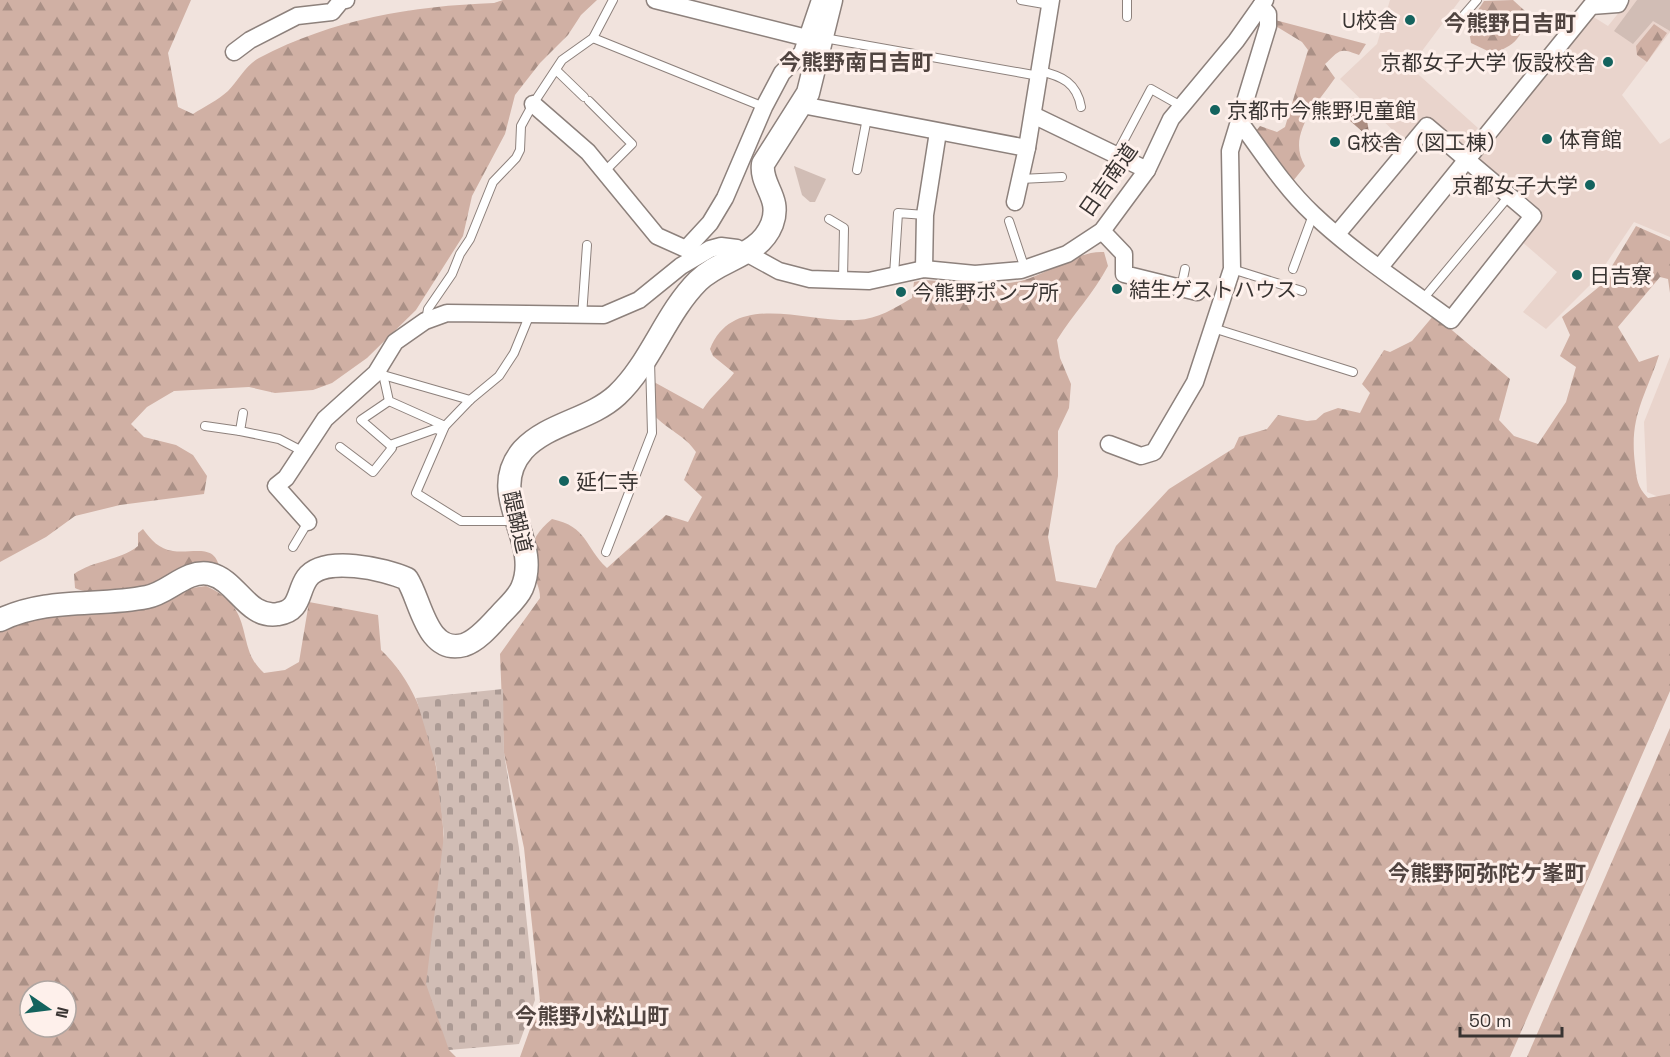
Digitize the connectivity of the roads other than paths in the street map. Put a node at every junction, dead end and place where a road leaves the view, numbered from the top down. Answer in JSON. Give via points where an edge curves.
{"nodes":[{"id":1,"x":346,"y":0,"type":"edge"},
{"id":2,"x":613,"y":0,"type":"edge"},
{"id":3,"x":658,"y":0,"type":"edge"},
{"id":4,"x":820,"y":0,"type":"edge"},
{"id":5,"x":831,"y":0,"type":"edge"},
{"id":6,"x":1021,"y":0,"type":"edge"},
{"id":7,"x":1127,"y":0,"type":"edge"},
{"id":8,"x":1477,"y":0,"type":"edge"},
{"id":9,"x":1620,"y":0,"type":"edge"},
{"id":10,"x":1051,"y":3,"type":"edge"},
{"id":11,"x":1263,"y":3,"type":"edge"},
{"id":12,"x":1127,"y":17,"type":"dead end"},
{"id":13,"x":1457,"y":23,"type":"dead end"},
{"id":14,"x":593,"y":38,"type":"junction"},
{"id":15,"x":815,"y":38,"type":"junction"},
{"id":16,"x":234,"y":52,"type":"dead end"},
{"id":17,"x":556,"y":70,"type":"junction"},
{"id":18,"x":1040,"y":73,"type":"junction"},
{"id":19,"x":533,"y":104,"type":"junction"},
{"id":20,"x":802,"y":105,"type":"junction"},
{"id":21,"x":1181,"y":106,"type":"junction"},
{"id":22,"x":764,"y":107,"type":"junction"},
{"id":23,"x":1081,"y":107,"type":"dead end"},
{"id":24,"x":1034,"y":115,"type":"junction"},
{"id":25,"x":867,"y":118,"type":"junction"},
{"id":26,"x":1239,"y":121,"type":"junction"},
{"id":27,"x":938,"y":132,"type":"junction"},
{"id":28,"x":1027,"y":148,"type":"junction"},
{"id":29,"x":1116,"y":155,"type":"junction"},
{"id":30,"x":1467,"y":160,"type":"junction"},
{"id":31,"x":858,"y":170,"type":"dead end"},
{"id":32,"x":1147,"y":170,"type":"junction"},
{"id":33,"x":605,"y":171,"type":"junction"},
{"id":34,"x":1062,"y":177,"type":"dead end"},
{"id":35,"x":1020,"y":179,"type":"junction"},
{"id":36,"x":1509,"y":196,"type":"junction"},
{"id":37,"x":1015,"y":202,"type":"dead end"},
{"id":38,"x":1313,"y":214,"type":"junction"},
{"id":39,"x":925,"y":215,"type":"junction"},
{"id":40,"x":829,"y":219,"type":"dead end"},
{"id":41,"x":1009,"y":221,"type":"dead end"},
{"id":42,"x":1102,"y":231,"type":"junction"},
{"id":43,"x":1337,"y":234,"type":"junction"},
{"id":44,"x":587,"y":245,"type":"dead end"},
{"id":45,"x":747,"y":253,"type":"junction"},
{"id":46,"x":1380,"y":267,"type":"junction"},
{"id":47,"x":1293,"y":268,"type":"dead end"},
{"id":48,"x":924,"y":269,"type":"junction"},
{"id":49,"x":1025,"y":269,"type":"junction"},
{"id":50,"x":1185,"y":269,"type":"dead end"},
{"id":51,"x":1232,"y":269,"type":"junction"},
{"id":52,"x":894,"y":275,"type":"junction"},
{"id":53,"x":843,"y":279,"type":"junction"},
{"id":54,"x":1189,"y":290,"type":"joint"},
{"id":55,"x":1302,"y":291,"type":"dead end"},
{"id":56,"x":1423,"y":299,"type":"junction"},
{"id":57,"x":530,"y":314,"type":"junction"},
{"id":58,"x":582,"y":316,"type":"junction"},
{"id":59,"x":425,"y":321,"type":"junction"},
{"id":60,"x":1213,"y":327,"type":"junction"},
{"id":61,"x":648,"y":355,"type":"junction"},
{"id":62,"x":1353,"y":372,"type":"dead end"},
{"id":63,"x":379,"y":374,"type":"junction"},
{"id":64,"x":470,"y":400,"type":"junction"},
{"id":65,"x":389,"y":401,"type":"junction"},
{"id":66,"x":243,"y":413,"type":"dead end"},
{"id":67,"x":205,"y":426,"type":"dead end"},
{"id":68,"x":444,"y":428,"type":"junction"},
{"id":69,"x":240,"y":431,"type":"junction"},
{"id":70,"x":1109,"y":444,"type":"dead end"},
{"id":71,"x":390,"y":445,"type":"junction"},
{"id":72,"x":340,"y":447,"type":"dead end"},
{"id":73,"x":302,"y":451,"type":"junction"},
{"id":74,"x":515,"y":517,"type":"junction"},
{"id":75,"x":308,"y":522,"type":"joint"},
{"id":76,"x":293,"y":547,"type":"dead end"},
{"id":77,"x":606,"y":552,"type":"dead end"},
{"id":78,"x":0,"y":620,"type":"edge"}],
"edges":[{"from":1,"to":16,"type":"street","via":[[332,12],[297,16]]},
{"from":2,"to":14,"type":"lane"},
{"from":3,"to":15,"type":"street"},
{"from":4,"to":15,"type":"street"},
{"from":5,"to":15,"type":"main road","name":"醍醐道"},
{"from":6,"to":10,"type":"lane"},
{"from":7,"to":12,"type":"lane"},
{"from":8,"to":13,"type":"lane"},
{"from":9,"to":30,"type":"street","via":[[1618,4],[1592,6]]},
{"from":10,"to":18,"type":"street"},
{"from":11,"to":21,"type":"street","name":"日吉南道"},
{"from":11,"to":26,"type":"street","via":[[1268,26]]},
{"from":14,"to":17,"type":"lane","via":[[562,60]]},
{"from":14,"to":22,"type":"lane"},
{"from":15,"to":18,"type":"lane"},
{"from":15,"to":20,"type":"main road","name":"醍醐道","via":[[811,86]]},
{"from":15,"to":22,"type":"street","via":[[782,73]]},
{"from":17,"to":19,"type":"lane"},
{"from":17,"to":33,"type":"lane","via":[[632,144]]},
{"from":18,"to":23,"type":"lane","via":[[1068,81]]},
{"from":18,"to":24,"type":"street"},
{"from":19,"to":33,"type":"street"},
{"from":19,"to":59,"type":"lane","via":[[522,126],[516,159],[493,182],[470,239],[428,309]]},
{"from":20,"to":25,"type":"street"},
{"from":20,"to":45,"type":"main road","name":"醍醐道","via":[[765,159],[763,174],[775,200],[774,215],[765,237]]},
{"from":21,"to":29,"type":"lane","via":[[1151,89]]},
{"from":21,"to":32,"type":"street","name":"日吉南道","via":[[1162,134]]},
{"from":22,"to":33,"type":"street","via":[[725,198],[710,223],[686,249],[657,236]]},
{"from":24,"to":28,"type":"street"},
{"from":24,"to":29,"type":"street"},
{"from":25,"to":27,"type":"street"},
{"from":25,"to":31,"type":"lane"},
{"from":26,"to":38,"type":"street"},
{"from":26,"to":51,"type":"street","via":[[1230,151]]},
{"from":27,"to":28,"type":"street"},
{"from":27,"to":39,"type":"street"},
{"from":28,"to":35,"type":"street"},
{"from":29,"to":32,"type":"street"},
{"from":30,"to":36,"type":"street"},
{"from":30,"to":43,"type":"street","via":[[1427,126]]},
{"from":30,"to":46,"type":"street"},
{"from":32,"to":42,"type":"street","name":"日吉南道"},
{"from":34,"to":35,"type":"lane"},
{"from":35,"to":37,"type":"street"},
{"from":36,"to":56,"type":"lane"},
{"from":36,"to":56,"type":"street","via":[[1533,216],[1451,320]]},
{"from":38,"to":43,"type":"street"},
{"from":38,"to":47,"type":"lane"},
{"from":39,"to":48,"type":"street"},
{"from":39,"to":52,"type":"lane","via":[[898,213]]},
{"from":40,"to":53,"type":"lane","via":[[844,228]]},
{"from":41,"to":49,"type":"lane"},
{"from":42,"to":49,"type":"street","name":"日吉南道","via":[[1077,249]]},
{"from":42,"to":54,"type":"street","via":[[1124,254],[1124,274]]},
{"from":43,"to":46,"type":"street"},
{"from":44,"to":58,"type":"lane"},
{"from":45,"to":53,"type":"street","name":"日吉南道","via":[[779,271],[810,279]]},
{"from":45,"to":58,"type":"street","name":"日吉南道","via":[[732,247],[710,249],[627,307],[604,315]]},
{"from":45,"to":61,"type":"main road","name":"醍醐道","via":[[720,264],[696,283]]},
{"from":46,"to":56,"type":"street"},
{"from":48,"to":49,"type":"street","name":"日吉南道","via":[[975,274]]},
{"from":48,"to":52,"type":"street","name":"日吉南道"},
{"from":50,"to":54,"type":"lane"},
{"from":51,"to":55,"type":"lane"},
{"from":51,"to":60,"type":"street"},
{"from":52,"to":53,"type":"street","name":"日吉南道","via":[[869,281]]},
{"from":57,"to":58,"type":"street","name":"日吉南道"},
{"from":57,"to":59,"type":"street","name":"日吉南道","via":[[447,313]]},
{"from":57,"to":64,"type":"lane","via":[[506,367]]},
{"from":59,"to":63,"type":"street","name":"日吉南道","via":[[395,342]]},
{"from":60,"to":62,"type":"lane"},
{"from":60,"to":70,"type":"street","via":[[1195,382],[1159,447],[1141,456]]},
{"from":61,"to":74,"type":"main road","name":"醍醐道","via":[[617,396],[534,441],[523,451],[508,480],[509,502]]},
{"from":61,"to":77,"type":"lane","via":[[652,433]]},
{"from":63,"to":64,"type":"lane"},
{"from":63,"to":65,"type":"lane"},
{"from":63,"to":73,"type":"street","name":"日吉南道","via":[[325,419]]},
{"from":64,"to":68,"type":"lane"},
{"from":65,"to":68,"type":"lane"},
{"from":65,"to":71,"type":"lane","via":[[361,420]]},
{"from":66,"to":69,"type":"lane"},
{"from":67,"to":69,"type":"lane"},
{"from":68,"to":71,"type":"lane"},
{"from":68,"to":74,"type":"lane","via":[[416,493],[461,521],[505,521]]},
{"from":69,"to":73,"type":"lane","via":[[279,439]]},
{"from":71,"to":72,"type":"lane","via":[[392,448],[373,472]]},
{"from":73,"to":75,"type":"street","name":"日吉南道","via":[[286,478],[276,486]]},
{"from":74,"to":78,"type":"main road","name":"醍醐道","via":[[526,546],[522,589],[492,623],[462,645],[445,643],[428,629],[407,579],[350,565],[314,572],[305,580],[296,606],[281,614],[254,608],[218,577],[201,574],[184,578],[151,597],[52,604]]},
{"from":75,"to":76,"type":"lane"}]}
